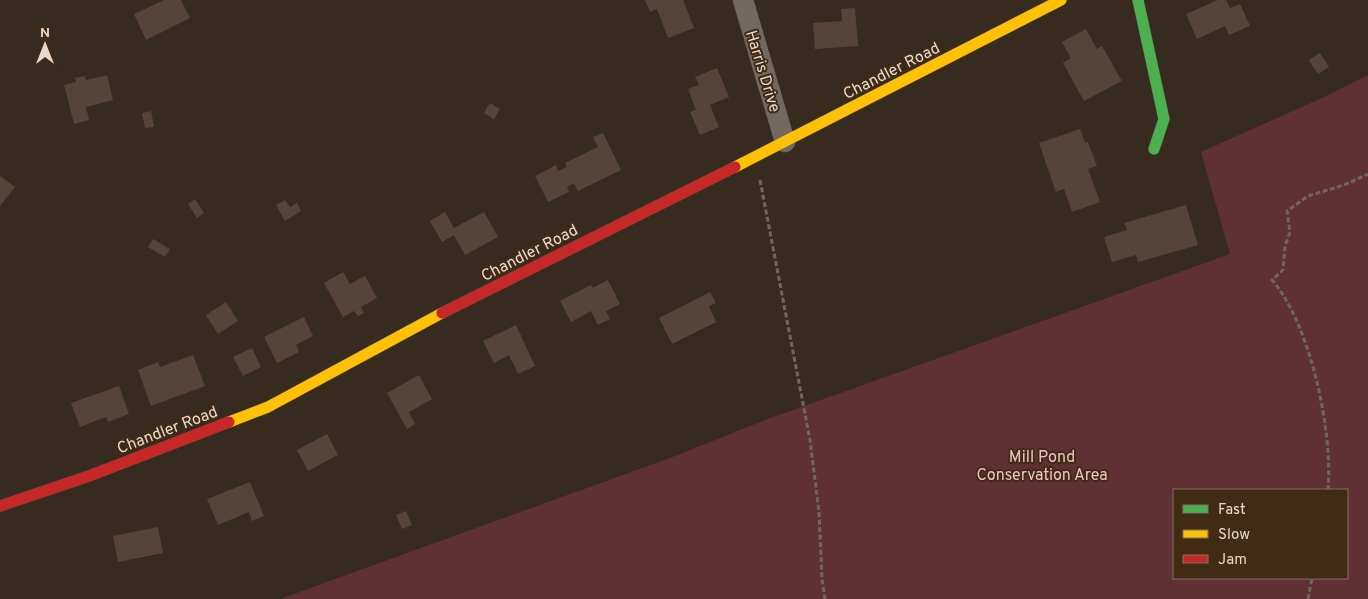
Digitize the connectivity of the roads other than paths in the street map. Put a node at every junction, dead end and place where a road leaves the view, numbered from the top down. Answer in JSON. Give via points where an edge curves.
{"nodes":[{"id":1,"x":743,"y":0,"type":"edge"},
{"id":2,"x":1061,"y":0,"type":"edge"},
{"id":3,"x":1138,"y":0,"type":"edge"},
{"id":4,"x":785,"y":142,"type":"junction"},
{"id":5,"x":1154,"y":149,"type":"dead end"},
{"id":6,"x":0,"y":506,"type":"edge"}],
"edges":[{"from":1,"to":4,"type":"street","name":"Harris Drive"},
{"from":2,"to":4,"type":"street","name":"Chandler Road"},
{"from":3,"to":5,"type":"street","via":[[1164,119]]},
{"from":4,"to":6,"type":"street","name":"Chandler Road","via":[[439,316],[268,407],[89,476]]}]}
